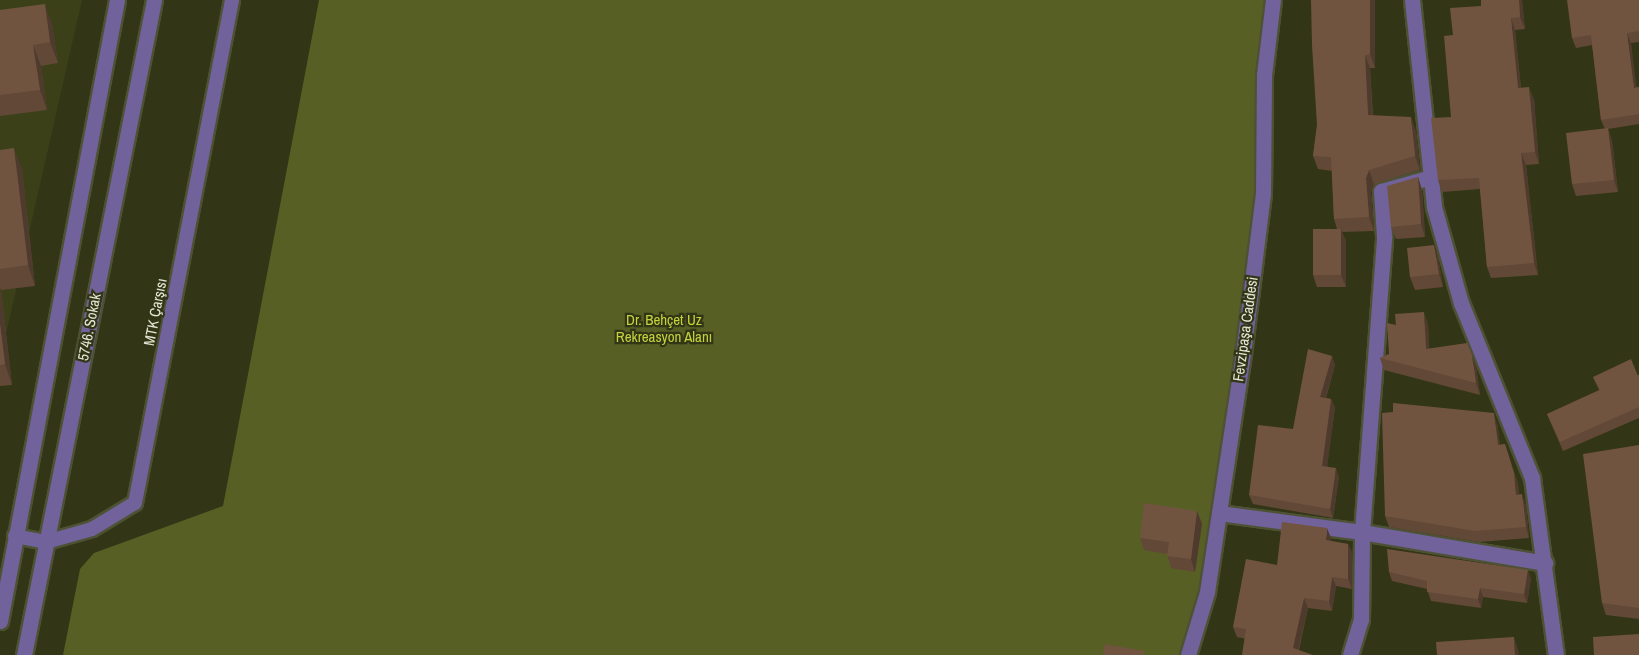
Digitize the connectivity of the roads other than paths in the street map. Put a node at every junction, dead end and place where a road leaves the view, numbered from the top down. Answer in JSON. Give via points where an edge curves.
{"nodes":[{"id":1,"x":117,"y":0,"type":"edge"},
{"id":2,"x":154,"y":0,"type":"edge"},
{"id":3,"x":232,"y":0,"type":"edge"},
{"id":4,"x":1273,"y":0,"type":"edge"},
{"id":5,"x":1412,"y":0,"type":"edge"},
{"id":6,"x":1431,"y":177,"type":"junction"},
{"id":7,"x":1219,"y":513,"type":"junction"},
{"id":8,"x":1362,"y":532,"type":"junction"},
{"id":9,"x":15,"y":537,"type":"junction"},
{"id":10,"x":46,"y":542,"type":"junction"},
{"id":11,"x":1545,"y":563,"type":"junction"},
{"id":12,"x":0,"y":621,"type":"edge"},
{"id":13,"x":24,"y":655,"type":"edge"},
{"id":14,"x":1188,"y":655,"type":"edge"},
{"id":15,"x":1350,"y":655,"type":"edge"},
{"id":16,"x":1556,"y":655,"type":"edge"}],
"edges":[{"from":1,"to":9,"type":"street"},
{"from":2,"to":10,"type":"street","name":"5746. Sokak"},
{"from":3,"to":10,"type":"lane","name":"MTK Çarşısı","via":[[135,503],[92,529]]},
{"from":4,"to":7,"type":"street","name":"Fevzipaşa Caddesi","via":[[1264,75],[1263,193]]},
{"from":5,"to":6,"type":"street"},
{"from":6,"to":8,"type":"street","via":[[1381,191],[1384,236]]},
{"from":6,"to":11,"type":"street","via":[[1434,207],[1461,303],[1532,477]]},
{"from":7,"to":8,"type":"street"},
{"from":7,"to":14,"type":"street","name":"Fevzipaşa Caddesi","via":[[1207,592]]},
{"from":8,"to":11,"type":"street"},
{"from":8,"to":15,"type":"street","via":[[1361,621]]},
{"from":9,"to":10,"type":"lane","name":"MTK Çarşısı"},
{"from":9,"to":12,"type":"street"},
{"from":10,"to":13,"type":"street","name":"5746. Sokak"},
{"from":11,"to":16,"type":"street"}]}
